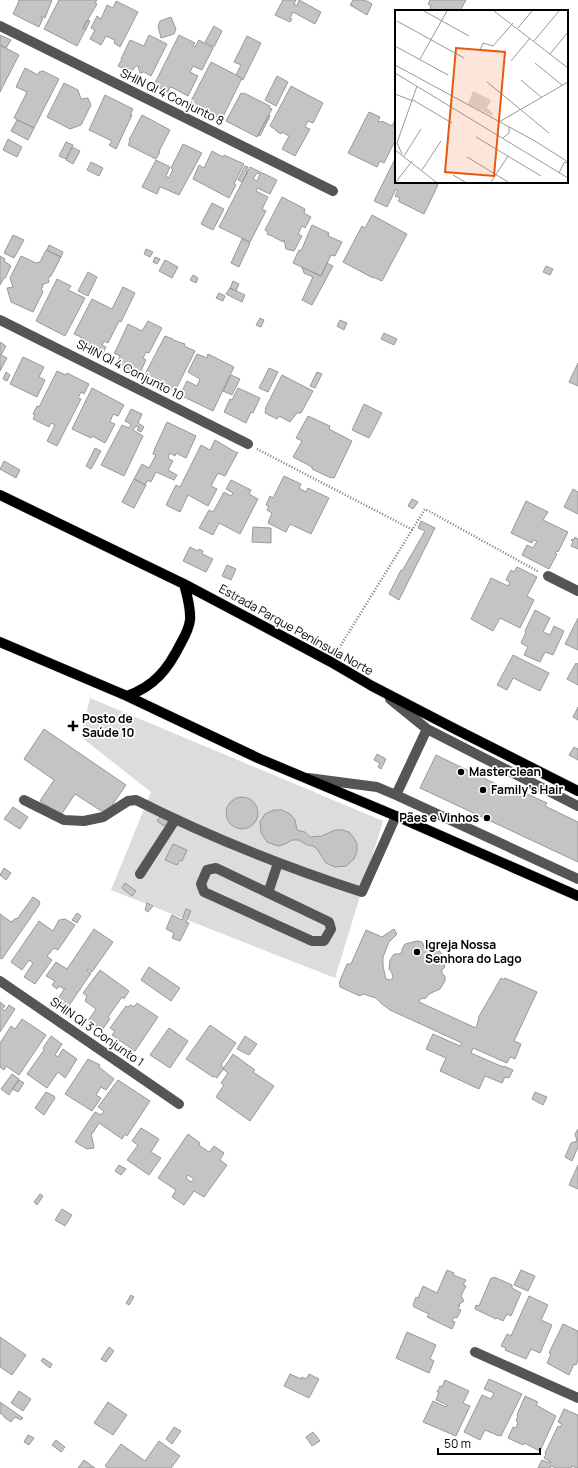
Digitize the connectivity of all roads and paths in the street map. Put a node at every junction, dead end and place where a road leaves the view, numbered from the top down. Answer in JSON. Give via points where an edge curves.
{"nodes":[{"id":1,"x":0,"y":26,"type":"edge"},
{"id":2,"x":333,"y":191,"type":"dead end"},
{"id":3,"x":0,"y":320,"type":"edge"},
{"id":4,"x":248,"y":444,"type":"joint"},
{"id":5,"x":0,"y":495,"type":"edge"},
{"id":6,"x":413,"y":530,"type":"junction"},
{"id":7,"x":548,"y":576,"type":"joint"},
{"id":8,"x":184,"y":584,"type":"junction"},
{"id":9,"x":578,"y":591,"type":"edge"},
{"id":10,"x":0,"y":642,"type":"edge"},
{"id":11,"x":331,"y":662,"type":"junction"},
{"id":12,"x":372,"y":686,"type":"junction"},
{"id":13,"x":127,"y":696,"type":"junction"},
{"id":14,"x":427,"y":729,"type":"junction"},
{"id":15,"x":302,"y":777,"type":"junction"},
{"id":16,"x":578,"y":791,"type":"edge"},
{"id":17,"x":396,"y":795,"type":"junction"},
{"id":18,"x":24,"y":800,"type":"dead end"},
{"id":19,"x":578,"y":806,"type":"edge"},
{"id":20,"x":396,"y":816,"type":"junction"},
{"id":21,"x":175,"y":820,"type":"junction"},
{"id":22,"x":278,"y":862,"type":"junction"},
{"id":23,"x":140,"y":874,"type":"dead end"},
{"id":24,"x":578,"y":879,"type":"edge"},
{"id":25,"x":268,"y":893,"type":"junction"},
{"id":26,"x":578,"y":896,"type":"edge"},
{"id":27,"x":0,"y":981,"type":"edge"},
{"id":28,"x":179,"y":1104,"type":"dead end"},
{"id":29,"x":475,"y":1352,"type":"dead end"},
{"id":30,"x":578,"y":1398,"type":"edge"}],
"edges":[{"from":1,"to":2,"type":"street","name":"SHIN QI 4 Conjunto 8"},
{"from":3,"to":4,"type":"street","name":"SHIN QI 4 Conjunto 10"},
{"from":4,"to":6,"type":"path"},
{"from":5,"to":8,"type":"main road","name":"Estrada Parque Península Norte"},
{"from":6,"to":7,"type":"path","via":[[425,509]]},
{"from":6,"to":11,"type":"path"},
{"from":7,"to":9,"type":"street"},
{"from":8,"to":11,"type":"main road","name":"Estrada Parque Península Norte"},
{"from":8,"to":13,"type":"main road","via":[[190,622],[180,646],[158,679],[146,688]]},
{"from":10,"to":13,"type":"main road"},
{"from":11,"to":12,"type":"main road","name":"Estrada Parque Península Norte"},
{"from":12,"to":14,"type":"street","via":[[401,706]]},
{"from":12,"to":16,"type":"main road","name":"Estrada Parque Península Norte"},
{"from":13,"to":15,"type":"main road"},
{"from":14,"to":17,"type":"street"},
{"from":14,"to":19,"type":"street"},
{"from":15,"to":17,"type":"street","via":[[377,787]]},
{"from":15,"to":20,"type":"main road"},
{"from":17,"to":24,"type":"street"},
{"from":18,"to":21,"type":"street","via":[[64,820],[84,821],[103,817],[128,801],[136,800]]},
{"from":20,"to":22,"type":"street","via":[[362,892]]},
{"from":20,"to":26,"type":"main road"},
{"from":21,"to":22,"type":"street"},
{"from":21,"to":23,"type":"street"},
{"from":22,"to":25,"type":"street"},
{"from":25,"to":25,"type":"street","via":[[216,868],[207,870],[201,884],[204,892],[312,941],[324,941],[331,929],[329,922]]},
{"from":27,"to":28,"type":"street","name":"SHIN QI 3 Conjunto 1"},
{"from":29,"to":30,"type":"street"}]}
